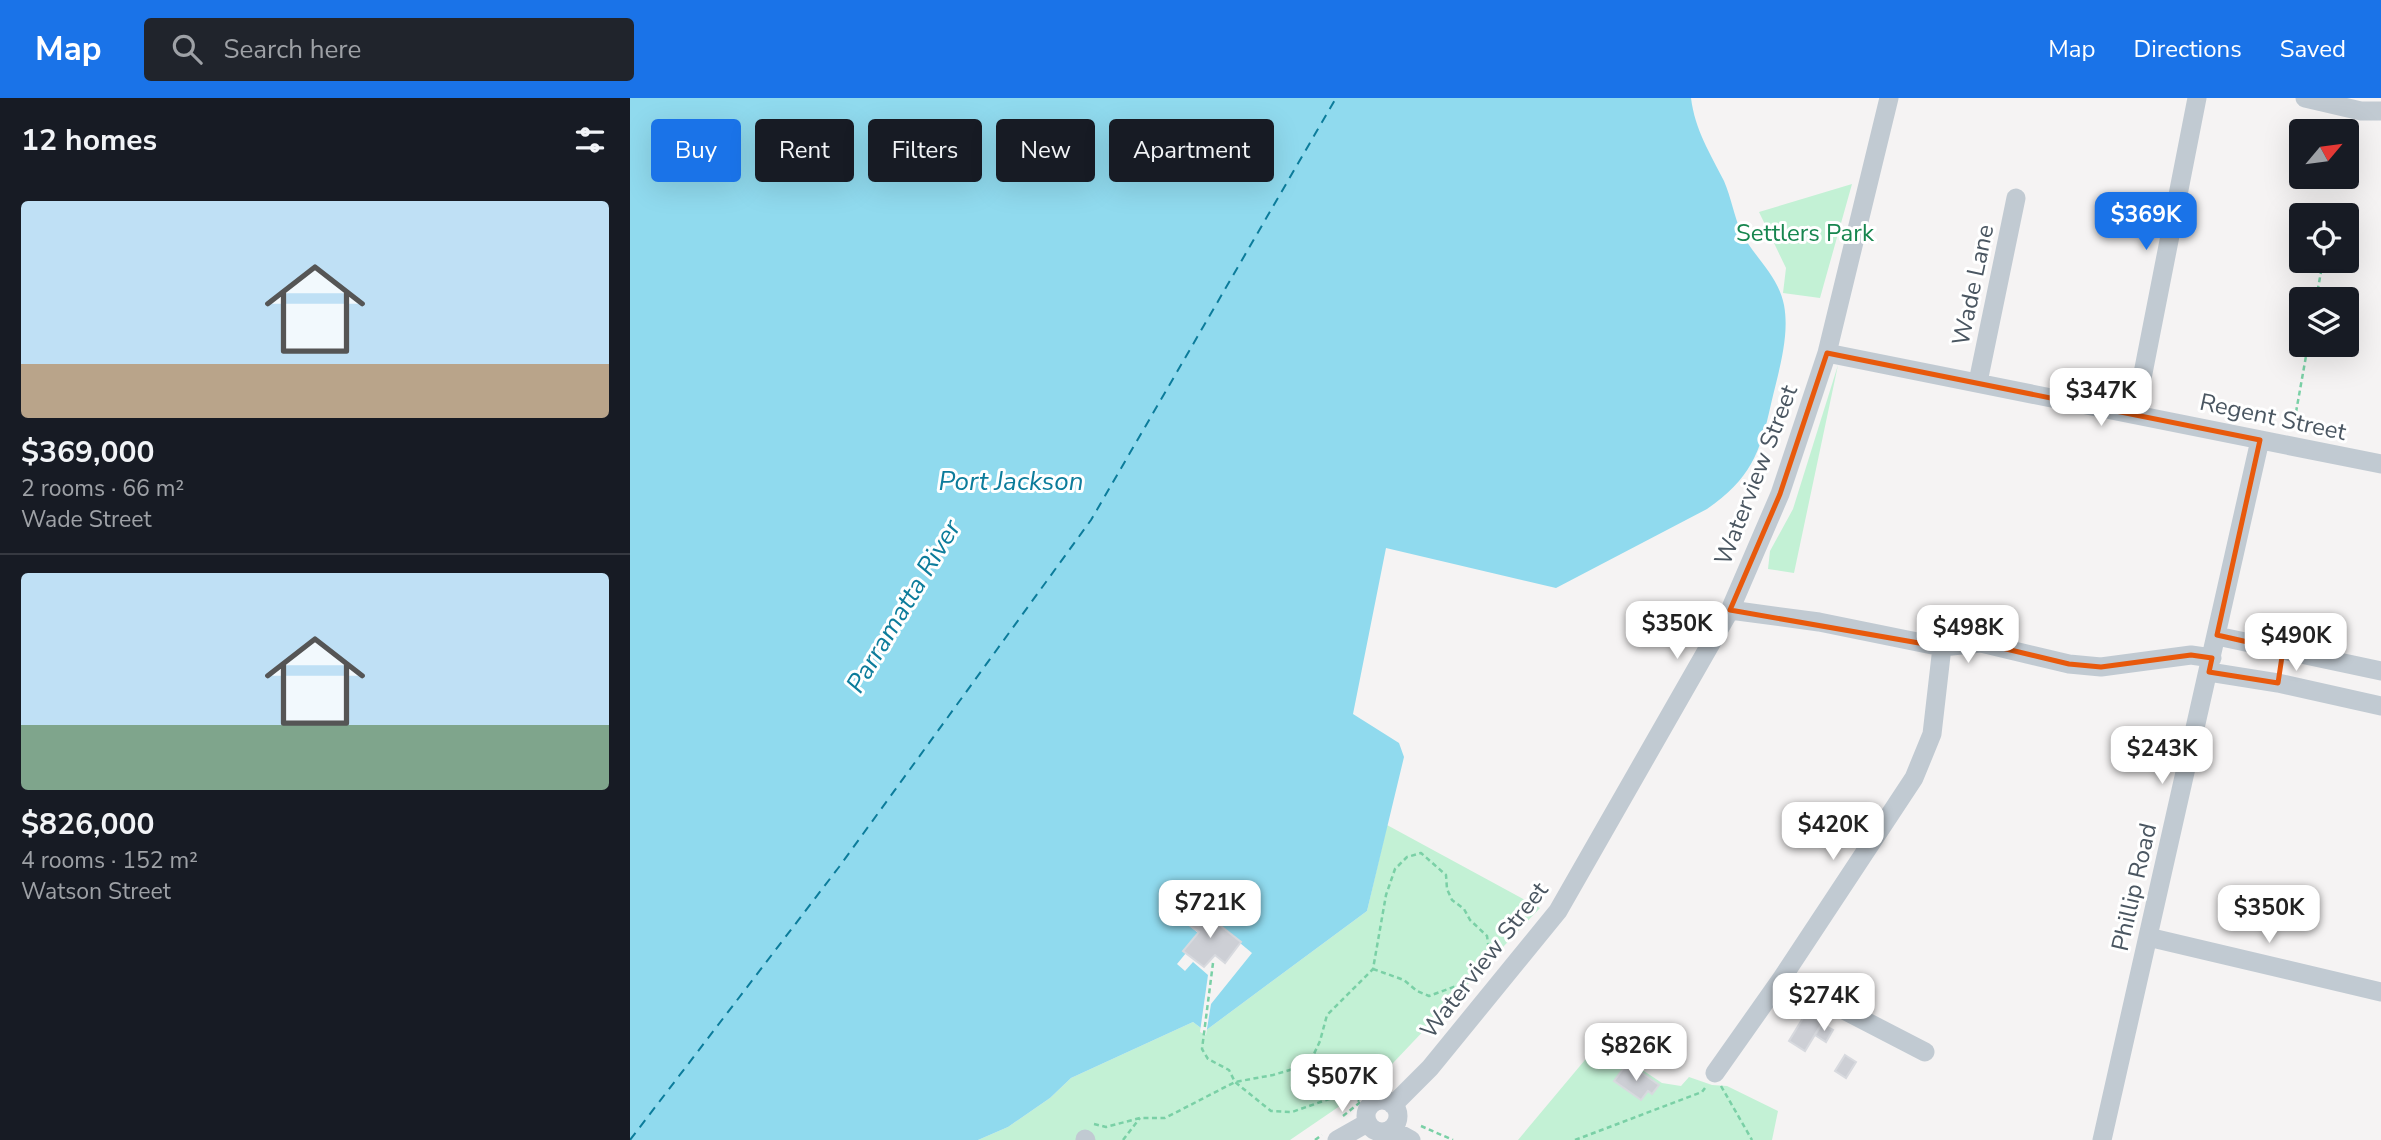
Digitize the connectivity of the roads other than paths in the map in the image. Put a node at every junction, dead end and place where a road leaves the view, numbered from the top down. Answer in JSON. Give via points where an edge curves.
{"nodes":[{"id":1,"x":1889,"y":98,"type":"edge"},
{"id":2,"x":2197,"y":98,"type":"edge"},
{"id":3,"x":2305,"y":98,"type":"edge"},
{"id":4,"x":2381,"y":111,"type":"edge"},
{"id":5,"x":2016,"y":198,"type":"dead end"},
{"id":6,"x":1826,"y":353,"type":"junction"},
{"id":7,"x":1978,"y":382,"type":"junction"},
{"id":8,"x":2135,"y":414,"type":"junction"},
{"id":9,"x":2260,"y":440,"type":"junction"},
{"id":10,"x":2381,"y":464,"type":"edge"},
{"id":11,"x":1730,"y":610,"type":"junction"},
{"id":12,"x":2217,"y":636,"type":"junction"},
{"id":13,"x":1942,"y":646,"type":"junction"},
{"id":14,"x":2283,"y":650,"type":"junction"},
{"id":15,"x":2210,"y":665,"type":"junction"},
{"id":16,"x":2381,"y":671,"type":"edge"},
{"id":17,"x":2278,"y":683,"type":"junction"},
{"id":18,"x":2381,"y":706,"type":"edge"},
{"id":19,"x":2148,"y":937,"type":"junction"},
{"id":20,"x":1782,"y":978,"type":"junction"},
{"id":21,"x":2381,"y":992,"type":"edge"},
{"id":22,"x":1925,"y":1052,"type":"dead end"},
{"id":23,"x":1715,"y":1073,"type":"road end"},
{"id":24,"x":1393,"y":1098,"type":"junction"},
{"id":25,"x":1367,"y":1123,"type":"junction"},
{"id":26,"x":1391,"y":1129,"type":"junction"},
{"id":27,"x":1334,"y":1131,"type":"edge"},
{"id":28,"x":1414,"y":1132,"type":"edge"},
{"id":29,"x":2102,"y":1140,"type":"edge"}],
"edges":[{"from":1,"to":6,"type":"street","name":"Waterview Street"},
{"from":2,"to":8,"type":"street"},
{"from":3,"to":4,"type":"street"},
{"from":5,"to":7,"type":"street","name":"Wade Lane"},
{"from":6,"to":7,"type":"street","name":"Regent Street"},
{"from":6,"to":11,"type":"street","name":"Waterview Street","via":[[1780,494]]},
{"from":7,"to":8,"type":"street","name":"Regent Street"},
{"from":8,"to":9,"type":"street","name":"Regent Street"},
{"from":9,"to":10,"type":"street","name":"Regent Street"},
{"from":9,"to":12,"type":"street","name":"Phillip Road"},
{"from":11,"to":13,"type":"street"},
{"from":11,"to":24,"type":"street","name":"Waterview Street","via":[[1558,911],[1498,969],[1430,1068]]},
{"from":12,"to":14,"type":"street"},
{"from":12,"to":15,"type":"street","name":"Phillip Road"},
{"from":13,"to":15,"type":"street","via":[[1981,643],[2101,667],[2191,655]]},
{"from":13,"to":20,"type":"street","via":[[1932,734],[1914,778]]},
{"from":14,"to":16,"type":"street"},
{"from":14,"to":17,"type":"street"},
{"from":15,"to":17,"type":"street"},
{"from":15,"to":19,"type":"street","name":"Phillip Road"},
{"from":17,"to":18,"type":"street"},
{"from":19,"to":21,"type":"street"},
{"from":19,"to":29,"type":"street","name":"Phillip Road"},
{"from":20,"to":22,"type":"street"},
{"from":20,"to":23,"type":"street"},
{"from":24,"to":25,"type":"street","via":[[1375,1102],[1366,1113]]},
{"from":24,"to":26,"type":"street","via":[[1398,1115]]},
{"from":25,"to":26,"type":"street","via":[[1378,1132]]},
{"from":25,"to":27,"type":"street"},
{"from":26,"to":28,"type":"street"}]}
